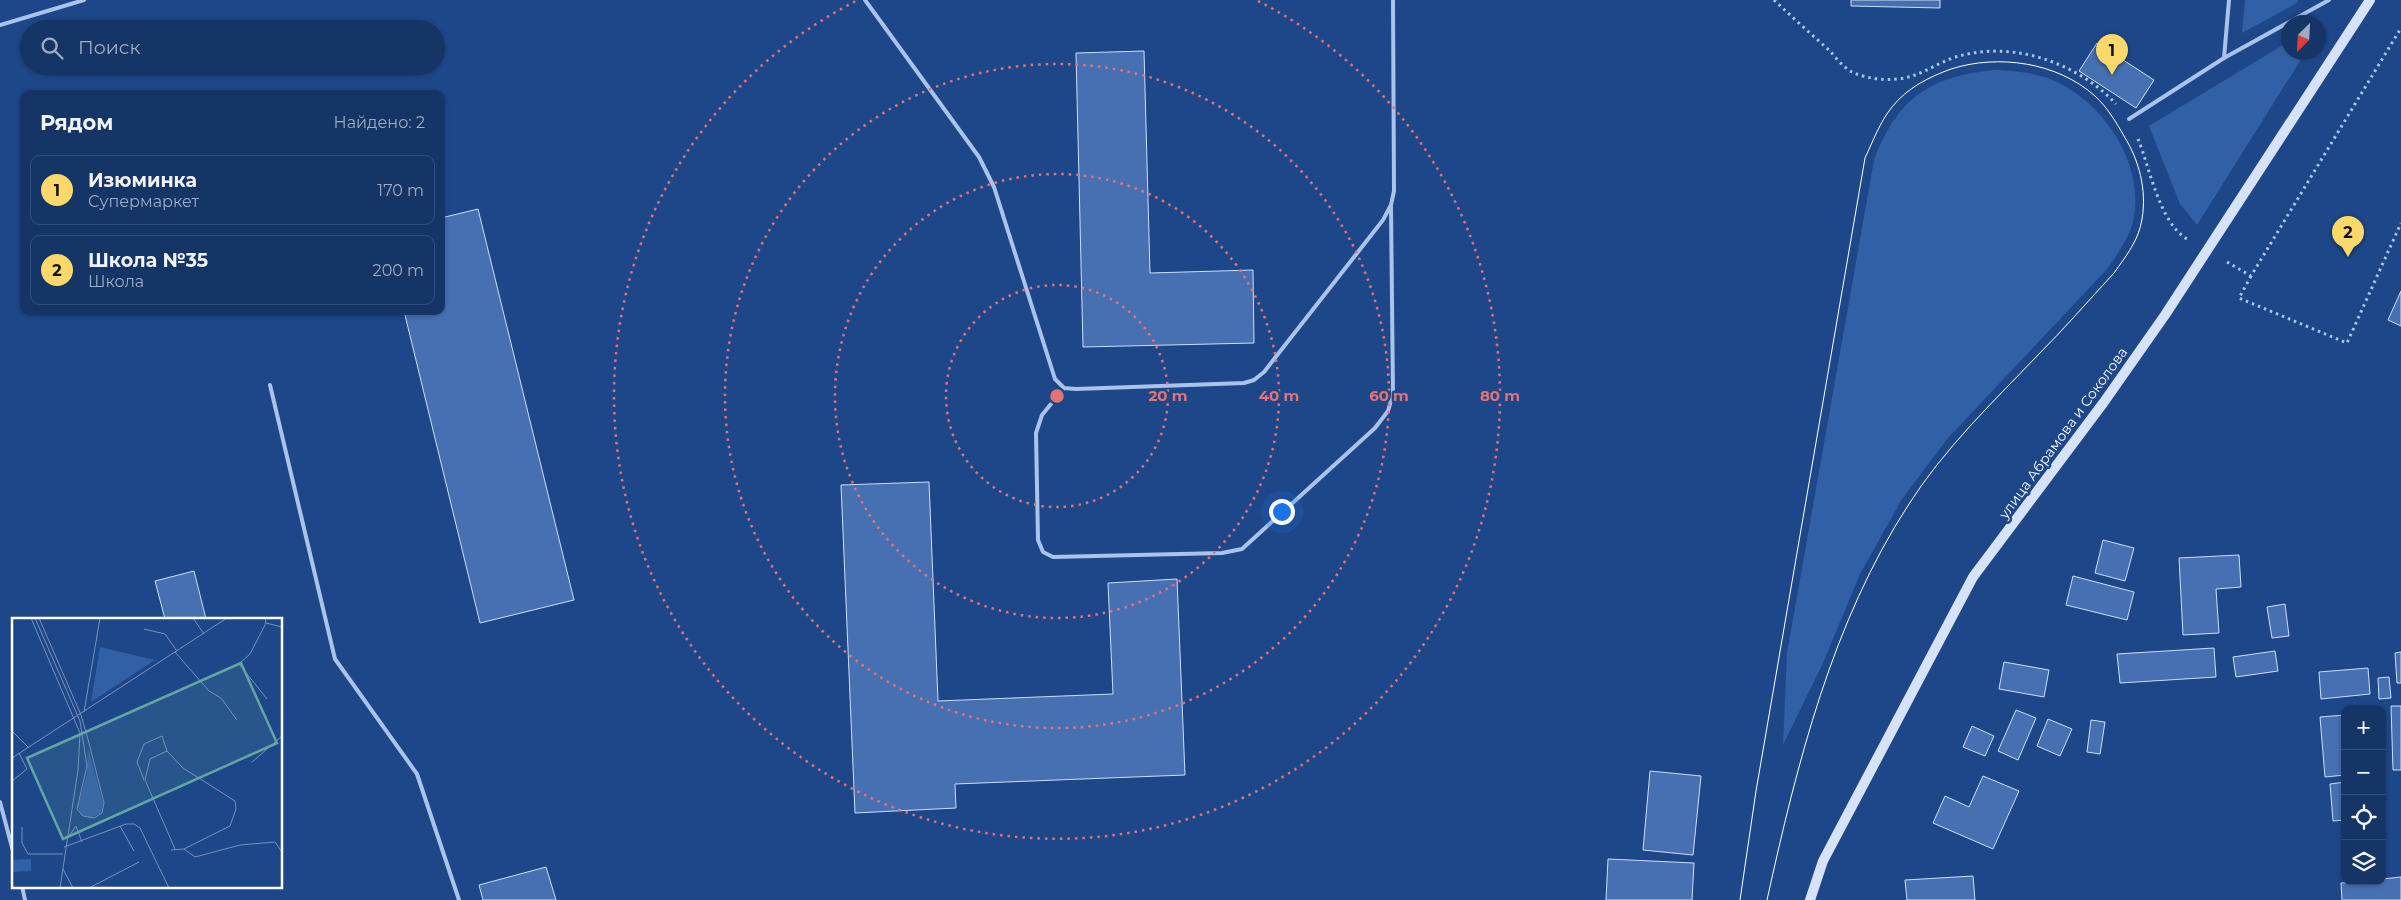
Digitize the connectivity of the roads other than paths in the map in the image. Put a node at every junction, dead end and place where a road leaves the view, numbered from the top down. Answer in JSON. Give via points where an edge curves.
{"nodes":[{"id":1,"x":84,"y":0,"type":"edge"},
{"id":2,"x":866,"y":0,"type":"edge"},
{"id":3,"x":1393,"y":0,"type":"edge"},
{"id":4,"x":2229,"y":0,"type":"edge"},
{"id":5,"x":2329,"y":0,"type":"edge"},
{"id":6,"x":2370,"y":0,"type":"edge"},
{"id":7,"x":0,"y":25,"type":"edge"},
{"id":8,"x":2224,"y":58,"type":"junction"},
{"id":9,"x":2129,"y":119,"type":"dead end"},
{"id":10,"x":1391,"y":205,"type":"junction"},
{"id":11,"x":270,"y":385,"type":"dead end"},
{"id":12,"x":1064,"y":388,"type":"junction"},
{"id":13,"x":0,"y":802,"type":"edge"},
{"id":14,"x":12,"y":847,"type":"edge"},
{"id":15,"x":458,"y":900,"type":"edge"},
{"id":16,"x":1810,"y":900,"type":"edge"}],
"edges":[{"from":1,"to":7,"type":"lane"},
{"from":2,"to":12,"type":"lane","via":[[979,157],[994,187],[1055,379]]},
{"from":3,"to":10,"type":"lane","via":[[1394,192]]},
{"from":4,"to":8,"type":"lane"},
{"from":5,"to":8,"type":"lane"},
{"from":6,"to":16,"type":"street","name":"улица Абрамова и Соколова","via":[[2164,315],[2104,402],[1974,577],[1823,861]]},
{"from":8,"to":9,"type":"lane"},
{"from":10,"to":12,"type":"lane","via":[[1377,228],[1264,372],[1254,380],[1244,383]]},
{"from":10,"to":12,"type":"lane","via":[[1393,394],[1388,411],[1375,428],[1242,549],[1222,553],[1053,557],[1043,552],[1038,540],[1036,433],[1042,415]]},
{"from":11,"to":15,"type":"lane","via":[[335,659],[417,774]]},
{"from":13,"to":14,"type":"lane"}]}
